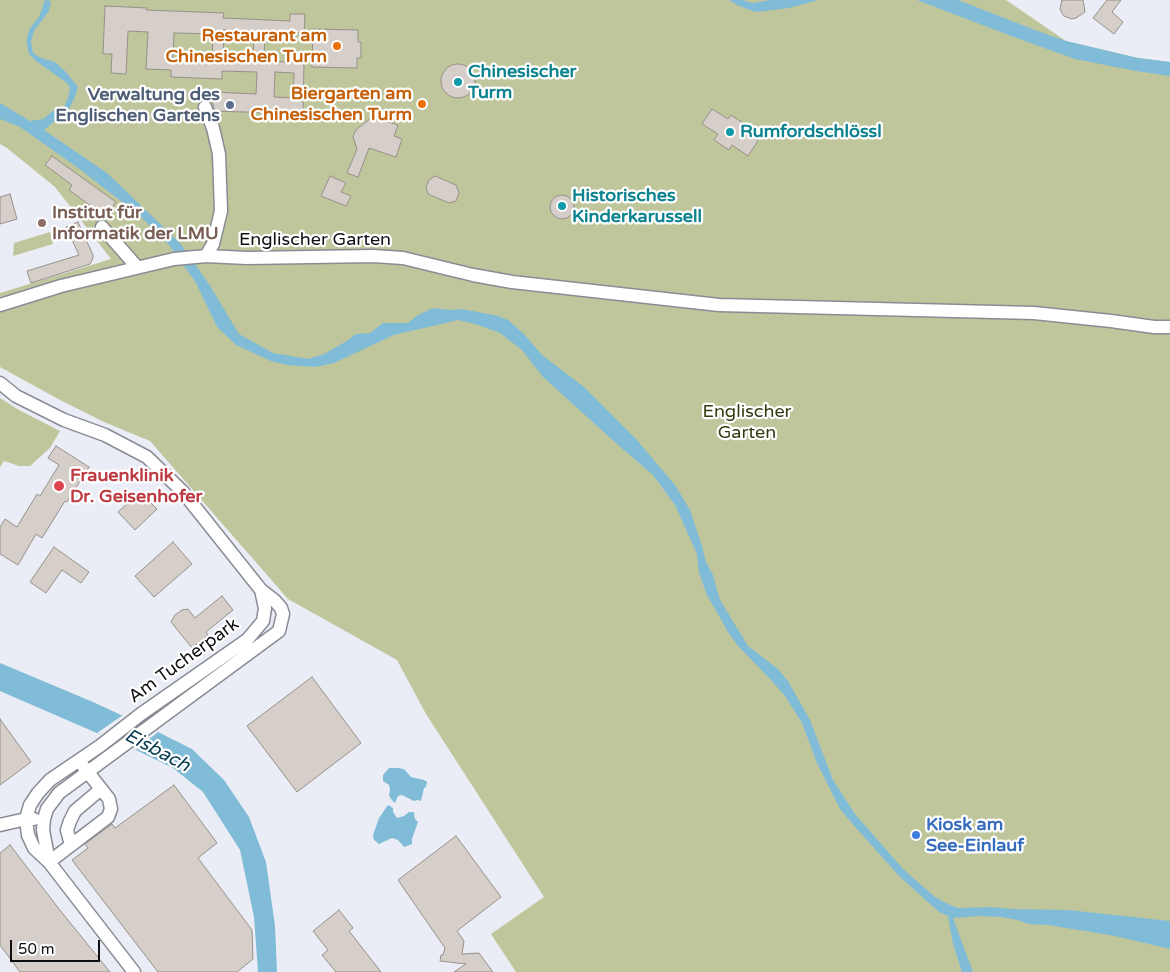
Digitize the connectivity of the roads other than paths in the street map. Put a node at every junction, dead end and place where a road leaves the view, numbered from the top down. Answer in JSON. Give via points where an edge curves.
{"nodes":[{"id":1,"x":205,"y":107,"type":"dead end"},
{"id":2,"x":102,"y":227,"type":"dead end"},
{"id":3,"x":201,"y":257,"type":"junction"},
{"id":4,"x":137,"y":268,"type":"junction"},
{"id":5,"x":0,"y":306,"type":"edge"},
{"id":6,"x":1170,"y":327,"type":"edge"},
{"id":7,"x":0,"y":383,"type":"edge"},
{"id":8,"x":261,"y":590,"type":"junction"},
{"id":9,"x":78,"y":760,"type":"junction"},
{"id":10,"x":87,"y":772,"type":"junction"},
{"id":11,"x":101,"y":789,"type":"junction"},
{"id":12,"x":26,"y":819,"type":"junction"},
{"id":13,"x":44,"y":819,"type":"junction"},
{"id":14,"x":0,"y":825,"type":"edge"},
{"id":15,"x":71,"y":845,"type":"junction"},
{"id":16,"x":49,"y":862,"type":"junction"},
{"id":17,"x":134,"y":972,"type":"edge"}],
"edges":[{"from":1,"to":3,"type":"street","via":[[219,154],[222,211],[213,244]]},
{"from":2,"to":4,"type":"street"},
{"from":3,"to":4,"type":"street","name":"Englischer Garten","via":[[174,259]]},
{"from":3,"to":6,"type":"street","name":"Englischer Garten","via":[[403,258],[512,282],[719,305],[1034,314]]},
{"from":4,"to":5,"type":"street","via":[[61,286]]},
{"from":7,"to":8,"type":"street","via":[[16,396],[147,457],[183,492]]},
{"from":8,"to":9,"type":"street","name":"Am Tucherpark","via":[[265,608],[263,621],[247,640]]},
{"from":8,"to":10,"type":"street","name":"Am Tucherpark","via":[[281,608],[283,614],[279,631]]},
{"from":9,"to":10,"type":"street"},
{"from":9,"to":12,"type":"street","name":"Am Tucherpark","via":[[50,780],[30,805]]},
{"from":10,"to":11,"type":"street"},
{"from":10,"to":13,"type":"street","name":"Am Tucherpark","via":[[59,793]]},
{"from":11,"to":15,"type":"street","via":[[72,816],[67,830]]},
{"from":11,"to":15,"type":"street","via":[[112,809],[108,816]]},
{"from":12,"to":13,"type":"street"},
{"from":12,"to":14,"type":"street"},
{"from":12,"to":16,"type":"street","via":[[34,848]]},
{"from":13,"to":16,"type":"street"},
{"from":15,"to":16,"type":"street"},
{"from":16,"to":17,"type":"street"}]}
